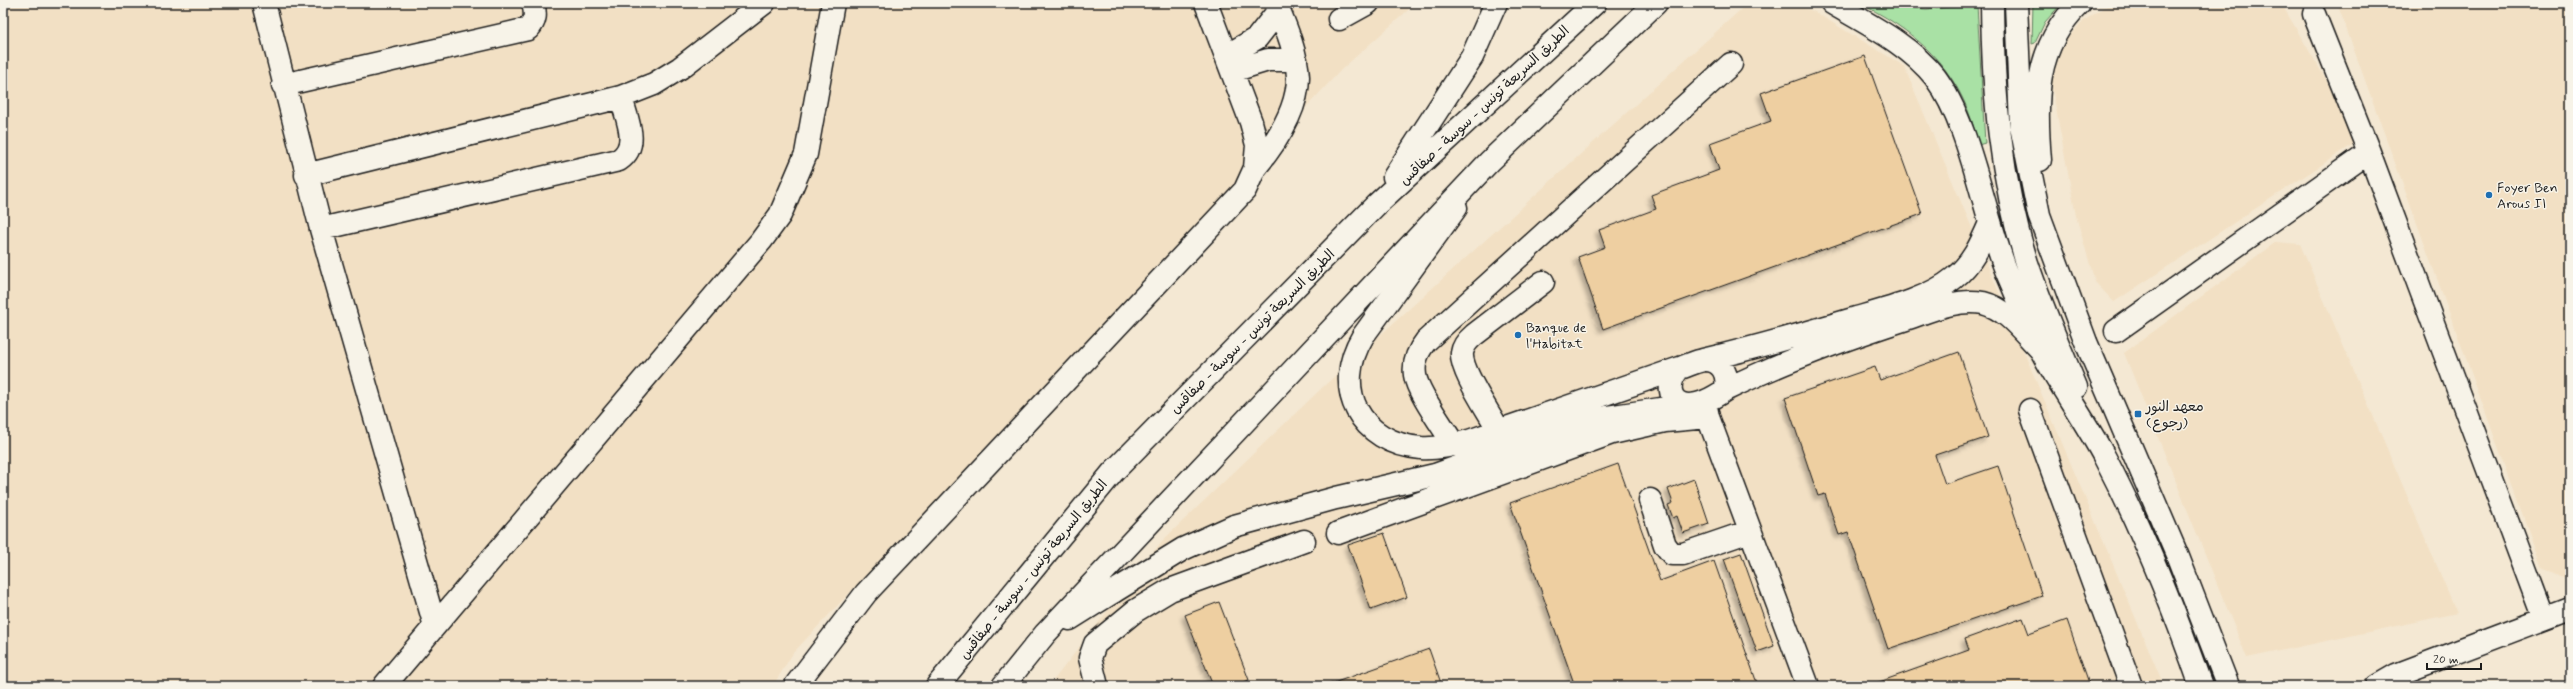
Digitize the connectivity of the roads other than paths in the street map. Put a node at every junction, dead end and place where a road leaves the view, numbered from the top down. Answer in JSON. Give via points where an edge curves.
{"nodes":[{"id":1,"x":264,"y":3,"type":"edge"},
{"id":2,"x":533,"y":3,"type":"edge"},
{"id":3,"x":764,"y":3,"type":"edge"},
{"id":4,"x":833,"y":3,"type":"edge"},
{"id":5,"x":1206,"y":3,"type":"edge"},
{"id":6,"x":1368,"y":3,"type":"edge"},
{"id":7,"x":1496,"y":3,"type":"edge"},
{"id":8,"x":1595,"y":3,"type":"edge"},
{"id":9,"x":1656,"y":3,"type":"edge"},
{"id":10,"x":1832,"y":3,"type":"edge"},
{"id":11,"x":1992,"y":3,"type":"edge"},
{"id":12,"x":2016,"y":3,"type":"edge"},
{"id":13,"x":2080,"y":3,"type":"edge"},
{"id":14,"x":1278,"y":6,"type":"edge"},
{"id":15,"x":2314,"y":14,"type":"dead end"},
{"id":16,"x":1339,"y":19,"type":"dead end"},
{"id":17,"x":1296,"y":60,"type":"junction"},
{"id":18,"x":1229,"y":64,"type":"junction"},
{"id":19,"x":1731,"y":64,"type":"dead end"},
{"id":20,"x":283,"y":85,"type":"junction"},
{"id":21,"x":621,"y":97,"type":"junction"},
{"id":22,"x":2369,"y":152,"type":"junction"},
{"id":23,"x":1489,"y":162,"type":"junction"},
{"id":24,"x":1255,"y":168,"type":"junction"},
{"id":25,"x":306,"y":175,"type":"junction"},
{"id":26,"x":1376,"y":205,"type":"junction"},
{"id":27,"x":1990,"y":223,"type":"junction"},
{"id":28,"x":321,"y":229,"type":"junction"},
{"id":29,"x":2053,"y":250,"type":"junction"},
{"id":30,"x":1543,"y":282,"type":"dead end"},
{"id":31,"x":2116,"y":331,"type":"dead end"},
{"id":32,"x":2042,"y":352,"type":"junction"},
{"id":33,"x":1703,"y":360,"type":"junction"},
{"id":34,"x":1680,"y":368,"type":"junction"},
{"id":35,"x":1725,"y":390,"type":"junction"},
{"id":36,"x":1700,"y":407,"type":"junction"},
{"id":37,"x":2030,"y":410,"type":"dead end"},
{"id":38,"x":1499,"y":430,"type":"junction"},
{"id":39,"x":1454,"y":445,"type":"junction"},
{"id":40,"x":2105,"y":457,"type":"junction"},
{"id":41,"x":1435,"y":475,"type":"junction"},
{"id":42,"x":1442,"y":496,"type":"junction"},
{"id":43,"x":1650,"y":500,"type":"dead end"},
{"id":44,"x":1750,"y":531,"type":"junction"},
{"id":45,"x":1338,"y":533,"type":"dead end"},
{"id":46,"x":1304,"y":542,"type":"dead end"},
{"id":47,"x":2570,"y":609,"type":"edge"},
{"id":48,"x":2544,"y":619,"type":"junction"},
{"id":49,"x":435,"y":626,"type":"junction"},
{"id":50,"x":1045,"y":634,"type":"junction"},
{"id":51,"x":384,"y":686,"type":"edge"},
{"id":52,"x":795,"y":686,"type":"edge"},
{"id":53,"x":937,"y":686,"type":"edge"},
{"id":54,"x":1003,"y":686,"type":"edge"},
{"id":55,"x":1097,"y":686,"type":"edge"},
{"id":56,"x":1808,"y":686,"type":"edge"},
{"id":57,"x":2130,"y":686,"type":"edge"},
{"id":58,"x":2201,"y":686,"type":"edge"},
{"id":59,"x":2228,"y":686,"type":"edge"},
{"id":60,"x":2377,"y":686,"type":"edge"}],
"edges":[{"from":1,"to":20,"type":"main road"},
{"from":2,"to":20,"type":"main road","via":[[536,15],[528,29]]},
{"from":3,"to":21,"type":"main road","via":[[680,68],[654,84]]},
{"from":4,"to":49,"type":"main road","via":[[806,154],[780,215],[746,259]]},
{"from":5,"to":18,"type":"main road"},
{"from":6,"to":16,"type":"main road"},
{"from":7,"to":26,"type":"main road","via":[[1472,58]]},
{"from":8,"to":26,"type":"main road","name":"الطريق السريعة تونس - سوسة - صفاقس"},
{"from":9,"to":23,"type":"main road"},
{"from":10,"to":27,"type":"main road","via":[[1890,37],[1934,77],[1961,130]]},
{"from":11,"to":40,"type":"main road","via":[[1995,107],[2016,223],[2041,302]]},
{"from":12,"to":29,"type":"main road","via":[[2021,126],[2039,215]]},
{"from":13,"to":29,"type":"main road","via":[[2064,17],[2051,40],[2042,66],[2036,113],[2041,177]]},
{"from":14,"to":17,"type":"main road"},
{"from":14,"to":18,"type":"main road","via":[[1257,38]]},
{"from":15,"to":22,"type":"main road"},
{"from":17,"to":18,"type":"main road"},
{"from":17,"to":24,"type":"main road","via":[[1298,78],[1288,116],[1272,147]]},
{"from":18,"to":24,"type":"main road","via":[[1257,145]]},
{"from":19,"to":39,"type":"main road","via":[[1418,351],[1414,363],[1414,376]]},
{"from":20,"to":25,"type":"main road"},
{"from":21,"to":25,"type":"main road"},
{"from":21,"to":28,"type":"main road","via":[[631,141],[628,152],[619,160]]},
{"from":22,"to":31,"type":"main road"},
{"from":22,"to":48,"type":"main road"},
{"from":23,"to":39,"type":"main road","via":[[1363,336],[1350,369],[1354,404],[1374,432],[1420,448]]},
{"from":23,"to":50,"type":"main road"},
{"from":24,"to":52,"type":"main road","via":[[1246,190],[866,593]]},
{"from":25,"to":28,"type":"main road"},
{"from":26,"to":53,"type":"main road","name":"الطريق السريعة تونس - سوسة - صفاقس","via":[[1113,472]]},
{"from":27,"to":32,"type":"main road","via":[[2005,268]]},
{"from":27,"to":33,"type":"main road","via":[[1980,247],[1968,264],[1954,279],[1937,289],[1889,308],[1789,339]]},
{"from":28,"to":49,"type":"main road"},
{"from":29,"to":59,"type":"main road","via":[[2086,342],[2178,557]]},
{"from":30,"to":38,"type":"main road","via":[[1474,335],[1464,346],[1462,353],[1465,367]]},
{"from":32,"to":35,"type":"main road","via":[[1998,309],[1981,303],[1963,303],[1835,341]]},
{"from":32,"to":40,"type":"main road"},
{"from":33,"to":34,"type":"main road"},
{"from":33,"to":35,"type":"main road","via":[[1712,362],[1724,370],[1727,383]]},
{"from":34,"to":36,"type":"main road","via":[[1670,378],[1674,398]]},
{"from":34,"to":38,"type":"main road"},
{"from":35,"to":36,"type":"main road"},
{"from":36,"to":41,"type":"main road","via":[[1614,415],[1568,427]]},
{"from":36,"to":42,"type":"main road","via":[[1665,421],[1612,433]]},
{"from":36,"to":44,"type":"main road"},
{"from":37,"to":57,"type":"main road"},
{"from":38,"to":39,"type":"main road"},
{"from":40,"to":58,"type":"main road","via":[[2157,572]]},
{"from":41,"to":42,"type":"main road"},
{"from":41,"to":50,"type":"main road","via":[[1328,500],[1234,526],[1183,549]]},
{"from":42,"to":45,"type":"main road"},
{"from":43,"to":44,"type":"main road","via":[[1664,544],[1672,554],[1683,554]]},
{"from":44,"to":56,"type":"main road"},
{"from":46,"to":55,"type":"main road","via":[[1170,590],[1135,611],[1096,644],[1090,658]]},
{"from":47,"to":48,"type":"main road"},
{"from":48,"to":60,"type":"main road","via":[[2396,676]]},
{"from":49,"to":51,"type":"main road"},
{"from":50,"to":54,"type":"main road"}]}
